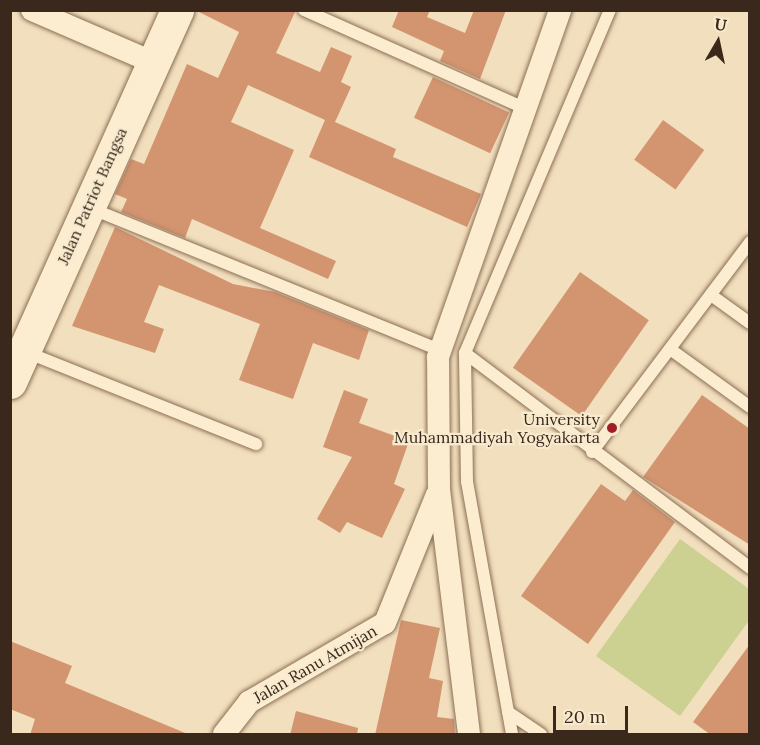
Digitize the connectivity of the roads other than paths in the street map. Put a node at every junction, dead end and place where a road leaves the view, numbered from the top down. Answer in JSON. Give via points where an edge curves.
{"nodes":[{"id":1,"x":32,"y":10,"type":"edge"},
{"id":2,"x":177,"y":10,"type":"edge"},
{"id":3,"x":304,"y":10,"type":"edge"},
{"id":4,"x":560,"y":10,"type":"edge"},
{"id":5,"x":610,"y":10,"type":"edge"},
{"id":6,"x":152,"y":62,"type":"junction"},
{"id":7,"x":526,"y":109,"type":"junction"},
{"id":8,"x":87,"y":207,"type":"junction"},
{"id":9,"x":750,"y":242,"type":"edge"},
{"id":10,"x":711,"y":295,"type":"junction"},
{"id":11,"x":750,"y":323,"type":"edge"},
{"id":12,"x":670,"y":349,"type":"junction"},
{"id":13,"x":439,"y":350,"type":"junction"},
{"id":14,"x":25,"y":351,"type":"junction"},
{"id":15,"x":465,"y":353,"type":"junction"},
{"id":16,"x":10,"y":382,"type":"edge"},
{"id":17,"x":750,"y":407,"type":"edge"},
{"id":18,"x":256,"y":444,"type":"dead end"},
{"id":19,"x":592,"y":452,"type":"junction"},
{"id":20,"x":439,"y":490,"type":"junction"},
{"id":21,"x":750,"y":568,"type":"edge"},
{"id":22,"x":508,"y":712,"type":"junction"},
{"id":23,"x":224,"y":735,"type":"edge"},
{"id":24,"x":469,"y":735,"type":"edge"},
{"id":25,"x":512,"y":735,"type":"edge"},
{"id":26,"x":541,"y":735,"type":"edge"}],
"edges":[{"from":1,"to":6,"type":"street"},
{"from":2,"to":6,"type":"street","name":"Jalan Patriot Bangsa"},
{"from":3,"to":7,"type":"lane"},
{"from":4,"to":7,"type":"street"},
{"from":5,"to":15,"type":"lane"},
{"from":6,"to":8,"type":"street","name":"Jalan Patriot Bangsa"},
{"from":7,"to":13,"type":"street"},
{"from":8,"to":13,"type":"lane"},
{"from":8,"to":14,"type":"street","name":"Jalan Patriot Bangsa"},
{"from":9,"to":10,"type":"lane"},
{"from":10,"to":11,"type":"lane"},
{"from":10,"to":12,"type":"lane"},
{"from":12,"to":17,"type":"lane"},
{"from":12,"to":19,"type":"lane"},
{"from":13,"to":20,"type":"street"},
{"from":14,"to":16,"type":"street","name":"Jalan Patriot Bangsa"},
{"from":14,"to":18,"type":"lane"},
{"from":15,"to":19,"type":"lane"},
{"from":15,"to":22,"type":"lane","via":[[467,482]]},
{"from":19,"to":21,"type":"lane"},
{"from":20,"to":23,"type":"street","name":"Jalan Ranu Atmijan","via":[[385,623],[249,702]]},
{"from":20,"to":24,"type":"street"},
{"from":22,"to":25,"type":"lane"},
{"from":22,"to":26,"type":"lane"}]}
